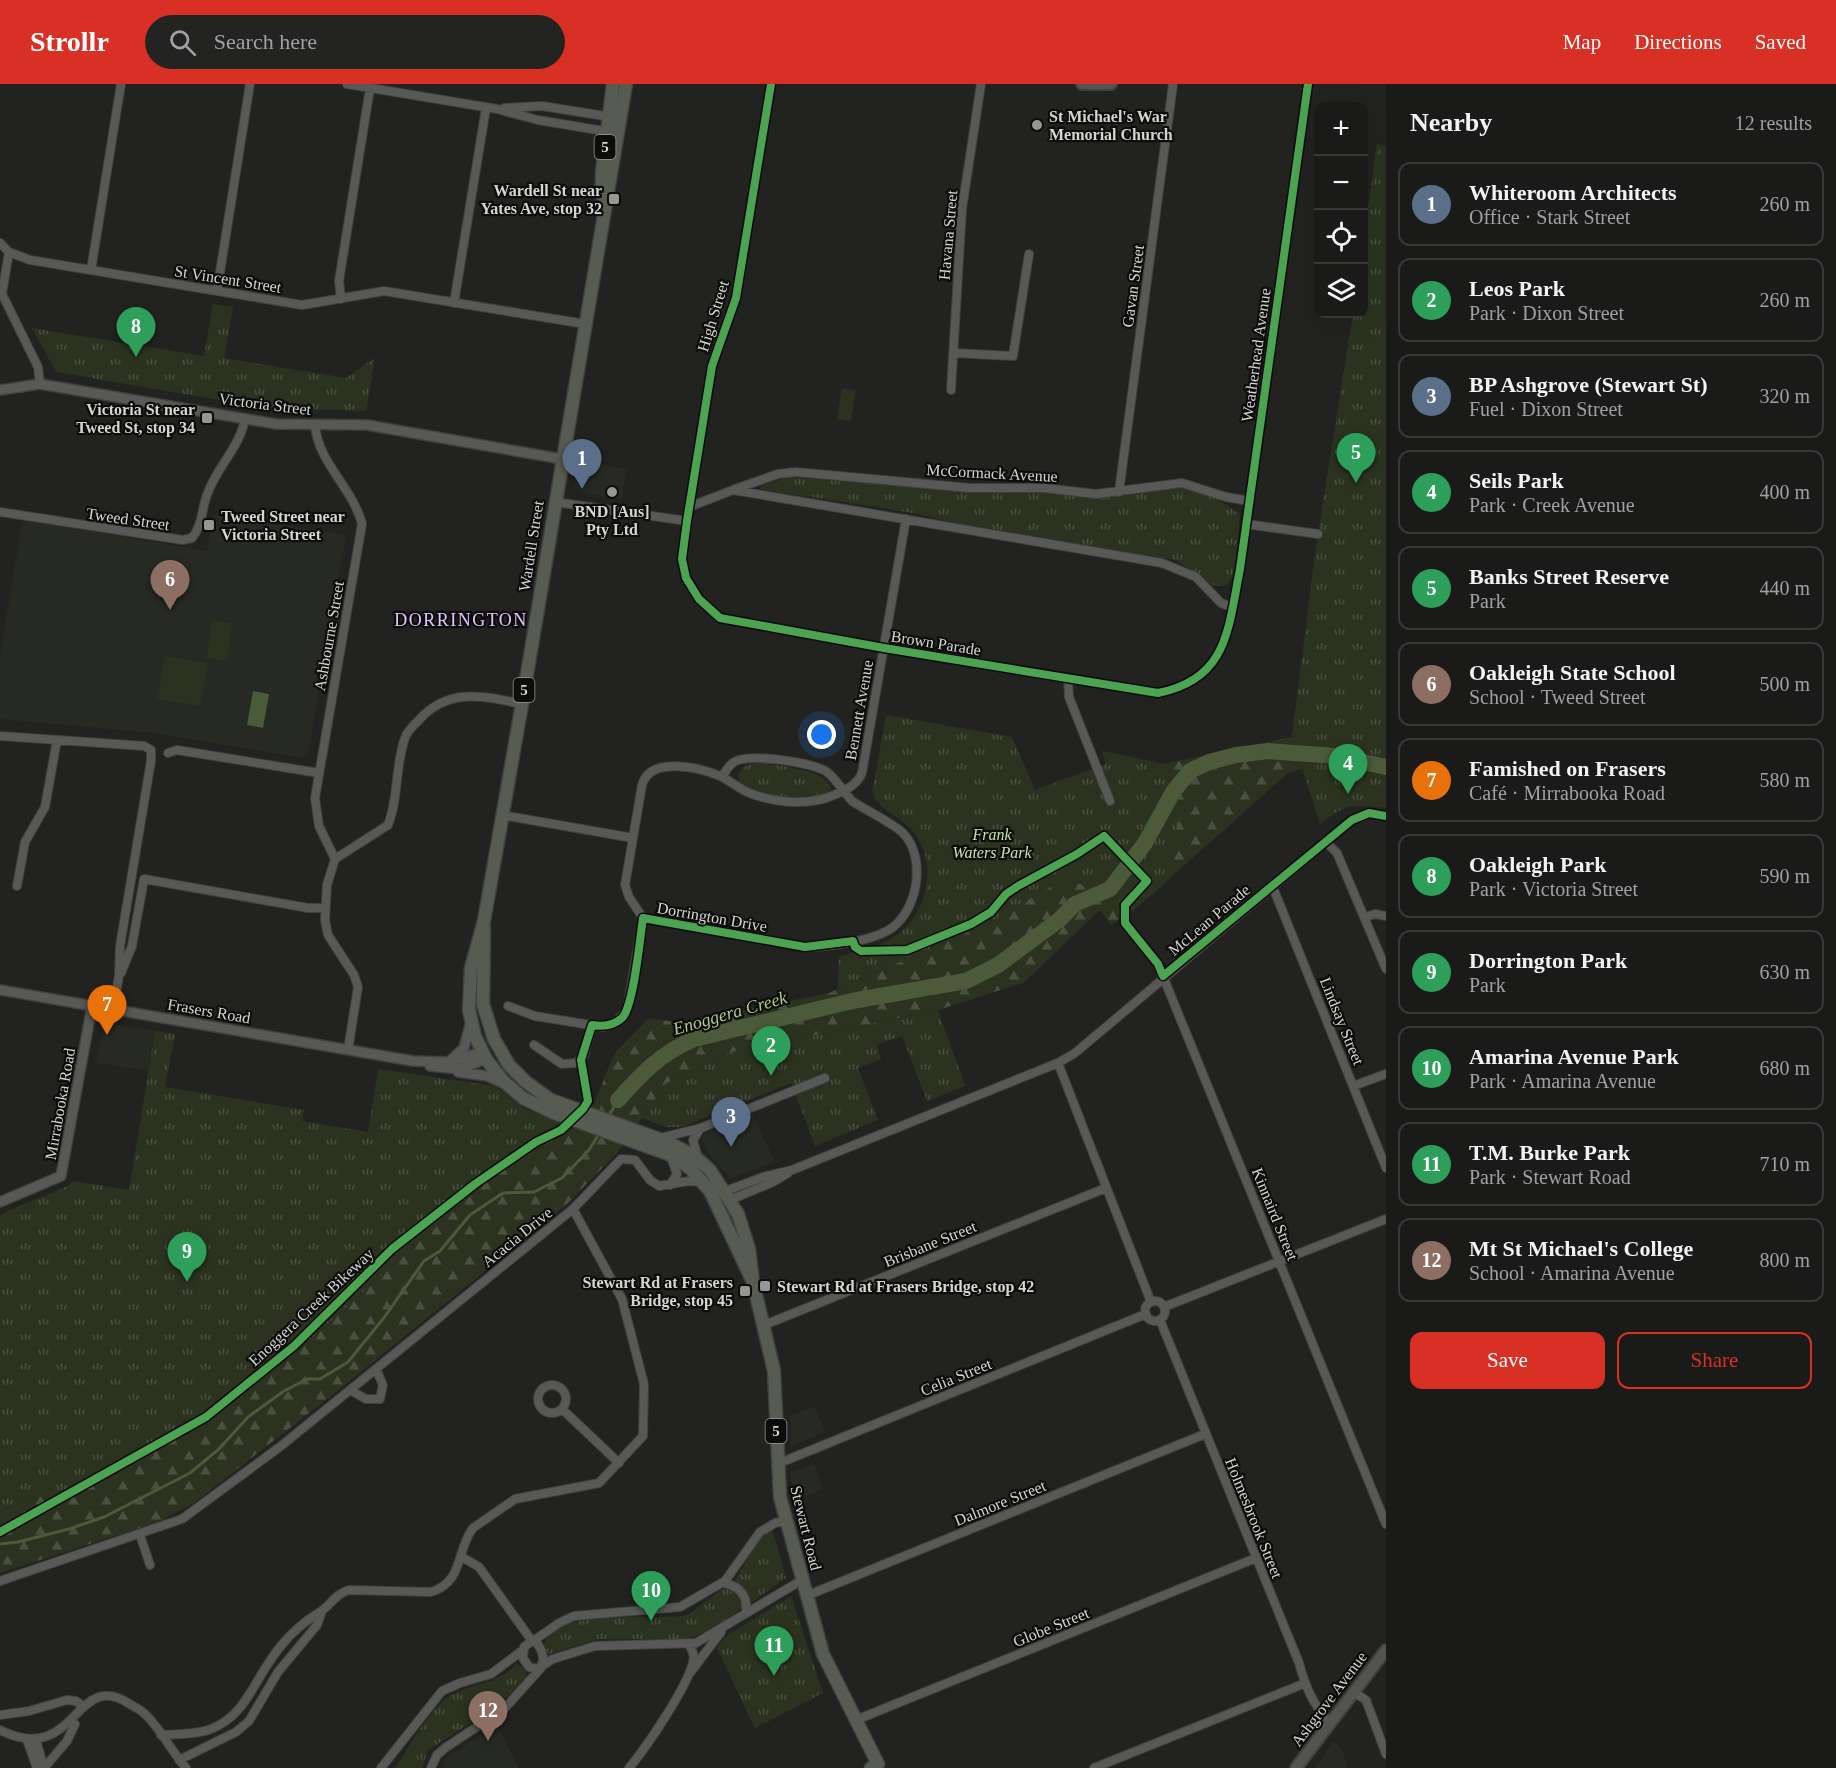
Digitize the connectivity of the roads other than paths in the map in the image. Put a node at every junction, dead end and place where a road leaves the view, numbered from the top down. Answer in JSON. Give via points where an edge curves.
{"nodes":[{"id":1,"x":122,"y":84,"type":"edge"},
{"id":2,"x":250,"y":84,"type":"edge"},
{"id":3,"x":346,"y":84,"type":"edge"},
{"id":4,"x":613,"y":84,"type":"edge"},
{"id":5,"x":626,"y":84,"type":"edge"},
{"id":6,"x":771,"y":84,"type":"edge"},
{"id":7,"x":981,"y":84,"type":"edge"},
{"id":8,"x":1082,"y":84,"type":"edge"},
{"id":9,"x":1112,"y":84,"type":"edge"},
{"id":10,"x":1173,"y":84,"type":"edge"},
{"id":11,"x":1308,"y":84,"type":"edge"},
{"id":12,"x":361,"y":85,"type":"edge"},
{"id":13,"x":370,"y":88,"type":"junction"},
{"id":14,"x":486,"y":108,"type":"junction"},
{"id":15,"x":497,"y":109,"type":"junction"},
{"id":16,"x":614,"y":117,"type":"junction"},
{"id":17,"x":612,"y":133,"type":"junction"},
{"id":18,"x":0,"y":243,"type":"edge"},
{"id":19,"x":9,"y":252,"type":"junction"},
{"id":20,"x":1029,"y":254,"type":"dead end"},
{"id":21,"x":92,"y":270,"type":"junction"},
{"id":22,"x":1,"y":286,"type":"edge"},
{"id":23,"x":217,"y":291,"type":"junction"},
{"id":24,"x":342,"y":299,"type":"junction"},
{"id":25,"x":454,"y":303,"type":"junction"},
{"id":26,"x":585,"y":324,"type":"junction"},
{"id":27,"x":954,"y":353,"type":"junction"},
{"id":28,"x":40,"y":384,"type":"junction"},
{"id":29,"x":0,"y":390,"type":"edge"},
{"id":30,"x":951,"y":390,"type":"dead end"},
{"id":31,"x":245,"y":418,"type":"junction"},
{"id":32,"x":315,"y":425,"type":"junction"},
{"id":33,"x":562,"y":459,"type":"junction"},
{"id":34,"x":734,"y":490,"type":"junction"},
{"id":35,"x":1119,"y":492,"type":"junction"},
{"id":36,"x":1250,"y":501,"type":"junction"},
{"id":37,"x":555,"y":502,"type":"junction"},
{"id":38,"x":689,"y":507,"type":"junction"},
{"id":39,"x":0,"y":512,"type":"edge"},
{"id":40,"x":906,"y":519,"type":"junction"},
{"id":41,"x":687,"y":521,"type":"junction"},
{"id":42,"x":1246,"y":524,"type":"junction"},
{"id":43,"x":1318,"y":534,"type":"dead end"},
{"id":44,"x":1232,"y":607,"type":"junction"},
{"id":45,"x":1228,"y":630,"type":"joint"},
{"id":46,"x":884,"y":648,"type":"junction"},
{"id":47,"x":1068,"y":679,"type":"junction"},
{"id":48,"x":522,"y":704,"type":"junction"},
{"id":49,"x":0,"y":736,"type":"edge"},
{"id":50,"x":57,"y":740,"type":"junction"},
{"id":51,"x":168,"y":753,"type":"dead end"},
{"id":52,"x":319,"y":773,"type":"junction"},
{"id":53,"x":722,"y":777,"type":"junction"},
{"id":54,"x":844,"y":792,"type":"junction"},
{"id":55,"x":1110,"y":801,"type":"dead end"},
{"id":56,"x":502,"y":815,"type":"junction"},
{"id":57,"x":1386,"y":816,"type":"edge"},
{"id":58,"x":633,"y":838,"type":"junction"},
{"id":59,"x":1325,"y":841,"type":"junction"},
{"id":60,"x":335,"y":859,"type":"junction"},
{"id":61,"x":1272,"y":885,"type":"junction"},
{"id":62,"x":17,"y":886,"type":"dead end"},
{"id":63,"x":325,"y":908,"type":"junction"},
{"id":64,"x":1386,"y":916,"type":"edge"},
{"id":65,"x":1365,"y":917,"type":"junction"},
{"id":66,"x":644,"y":918,"type":"junction"},
{"id":67,"x":484,"y":921,"type":"junction"},
{"id":68,"x":1125,"y":923,"type":"dead end"},
{"id":69,"x":1386,"y":969,"type":"edge"},
{"id":70,"x":119,"y":976,"type":"junction"},
{"id":71,"x":1163,"y":976,"type":"junction"},
{"id":72,"x":0,"y":990,"type":"edge"},
{"id":73,"x":92,"y":1006,"type":"junction"},
{"id":74,"x":508,"y":1006,"type":"dead end"},
{"id":75,"x":113,"y":1010,"type":"junction"},
{"id":76,"x":471,"y":1021,"type":"junction"},
{"id":77,"x":592,"y":1025,"type":"junction"},
{"id":78,"x":534,"y":1045,"type":"dead end"},
{"id":79,"x":499,"y":1048,"type":"junction"},
{"id":80,"x":348,"y":1050,"type":"junction"},
{"id":81,"x":484,"y":1056,"type":"junction"},
{"id":82,"x":413,"y":1061,"type":"junction"},
{"id":83,"x":435,"y":1063,"type":"junction"},
{"id":84,"x":1058,"y":1063,"type":"junction"},
{"id":85,"x":446,"y":1070,"type":"junction"},
{"id":86,"x":1386,"y":1074,"type":"edge"},
{"id":87,"x":825,"y":1078,"type":"dead end"},
{"id":88,"x":1353,"y":1086,"type":"junction"},
{"id":89,"x":510,"y":1088,"type":"junction"},
{"id":90,"x":570,"y":1113,"type":"junction"},
{"id":91,"x":701,"y":1128,"type":"junction"},
{"id":92,"x":635,"y":1136,"type":"junction"},
{"id":93,"x":658,"y":1138,"type":"junction"},
{"id":94,"x":671,"y":1155,"type":"junction"},
{"id":95,"x":699,"y":1160,"type":"junction"},
{"id":96,"x":1386,"y":1168,"type":"edge"},
{"id":97,"x":704,"y":1182,"type":"junction"},
{"id":98,"x":670,"y":1185,"type":"junction"},
{"id":99,"x":1106,"y":1188,"type":"junction"},
{"id":100,"x":728,"y":1196,"type":"junction"},
{"id":101,"x":0,"y":1202,"type":"edge"},
{"id":102,"x":716,"y":1202,"type":"junction"},
{"id":103,"x":573,"y":1209,"type":"junction"},
{"id":104,"x":1386,"y":1219,"type":"edge"},
{"id":105,"x":1279,"y":1261,"type":"junction"},
{"id":106,"x":753,"y":1282,"type":"junction"},
{"id":107,"x":1151,"y":1302,"type":"junction"},
{"id":108,"x":1164,"y":1307,"type":"junction"},
{"id":109,"x":1146,"y":1314,"type":"junction"},
{"id":110,"x":1160,"y":1320,"type":"junction"},
{"id":111,"x":764,"y":1325,"type":"junction"},
{"id":112,"x":376,"y":1369,"type":"junction"},
{"id":113,"x":350,"y":1390,"type":"junction"},
{"id":114,"x":562,"y":1409,"type":"dead end"},
{"id":115,"x":1205,"y":1434,"type":"junction"},
{"id":116,"x":619,"y":1463,"type":"junction"},
{"id":117,"x":777,"y":1464,"type":"junction"},
{"id":118,"x":786,"y":1521,"type":"junction"},
{"id":119,"x":1386,"y":1524,"type":"edge"},
{"id":120,"x":140,"y":1535,"type":"junction"},
{"id":121,"x":462,"y":1557,"type":"junction"},
{"id":122,"x":1256,"y":1558,"type":"junction"},
{"id":123,"x":150,"y":1565,"type":"dead end"},
{"id":124,"x":802,"y":1580,"type":"junction"},
{"id":125,"x":0,"y":1581,"type":"edge"},
{"id":126,"x":724,"y":1583,"type":"junction"},
{"id":127,"x":806,"y":1596,"type":"junction"},
{"id":128,"x":322,"y":1611,"type":"junction"},
{"id":129,"x":746,"y":1613,"type":"junction"},
{"id":130,"x":724,"y":1628,"type":"junction"},
{"id":131,"x":533,"y":1641,"type":"junction"},
{"id":132,"x":688,"y":1644,"type":"junction"},
{"id":133,"x":523,"y":1650,"type":"junction"},
{"id":134,"x":1386,"y":1650,"type":"edge"},
{"id":135,"x":541,"y":1667,"type":"junction"},
{"id":136,"x":689,"y":1674,"type":"junction"},
{"id":137,"x":1303,"y":1684,"type":"junction"},
{"id":138,"x":1353,"y":1692,"type":"junction"},
{"id":139,"x":81,"y":1711,"type":"junction"},
{"id":140,"x":0,"y":1715,"type":"edge"},
{"id":141,"x":856,"y":1720,"type":"junction"},
{"id":142,"x":1330,"y":1722,"type":"junction"},
{"id":143,"x":0,"y":1730,"type":"edge"},
{"id":144,"x":160,"y":1735,"type":"junction"},
{"id":145,"x":27,"y":1740,"type":"junction"},
{"id":146,"x":36,"y":1740,"type":"junction"},
{"id":147,"x":1386,"y":1754,"type":"edge"},
{"id":148,"x":179,"y":1760,"type":"junction"},
{"id":149,"x":877,"y":1767,"type":"edge"},
{"id":150,"x":37,"y":1768,"type":"edge"},
{"id":151,"x":44,"y":1768,"type":"edge"},
{"id":152,"x":186,"y":1768,"type":"edge"},
{"id":153,"x":381,"y":1768,"type":"edge"},
{"id":154,"x":431,"y":1768,"type":"edge"},
{"id":155,"x":629,"y":1768,"type":"edge"},
{"id":156,"x":1094,"y":1768,"type":"edge"},
{"id":157,"x":1296,"y":1768,"type":"edge"}],
"edges":[{"from":1,"to":21,"type":"street"},
{"from":2,"to":23,"type":"street"},
{"from":3,"to":12,"type":"street"},
{"from":4,"to":16,"type":"highway","name":"Wardell Street","number":"5"},
{"from":5,"to":16,"type":"highway","name":"Wardell Street","number":"5"},
{"from":6,"to":38,"type":"street","name":"High Street","via":[[736,298],[712,366]]},
{"from":7,"to":27,"type":"street","name":"Havana Street","via":[[962,209]]},
{"from":8,"to":9,"type":"main road"},
{"from":10,"to":35,"type":"street","name":"Gavan Street"},
{"from":11,"to":36,"type":"street","name":"Weatherhead Avenue"},
{"from":12,"to":13,"type":"street"},
{"from":13,"to":14,"type":"street"},
{"from":13,"to":24,"type":"street","via":[[340,275]]},
{"from":14,"to":15,"type":"street"},
{"from":14,"to":25,"type":"street"},
{"from":15,"to":16,"type":"street","via":[[537,106]]},
{"from":15,"to":17,"type":"street"},
{"from":16,"to":17,"type":"highway","name":"Wardell Street","number":"5"},
{"from":17,"to":26,"type":"highway","name":"Wardell Street","number":"5","via":[[602,172],[603,211]]},
{"from":18,"to":19,"type":"street"},
{"from":19,"to":21,"type":"street","name":"St Vincent Street","via":[[22,258]]},
{"from":19,"to":22,"type":"street"},
{"from":20,"to":27,"type":"street","via":[[1013,356]]},
{"from":21,"to":23,"type":"street","name":"St Vincent Street"},
{"from":22,"to":28,"type":"street","via":[[3,298],[38,367]]},
{"from":23,"to":24,"type":"street","name":"St Vincent Street","via":[[302,305]]},
{"from":24,"to":25,"type":"street","name":"St Vincent Street","via":[[384,291]]},
{"from":25,"to":26,"type":"street","name":"St Vincent Street"},
{"from":26,"to":33,"type":"highway","name":"Wardell Street","number":"5"},
{"from":27,"to":30,"type":"street","name":"Havana Street"},
{"from":28,"to":29,"type":"street","name":"Victoria Street"},
{"from":28,"to":31,"type":"street","name":"Victoria Street"},
{"from":31,"to":32,"type":"street","name":"Victoria Street"},
{"from":31,"to":39,"type":"street","name":"Tweed Street","via":[[240,435],[209,489],[201,524],[192,538],[183,540]]},
{"from":32,"to":33,"type":"street","name":"Victoria Street","via":[[368,425]]},
{"from":32,"to":52,"type":"street","name":"Ashbourne Street","via":[[318,446],[359,510],[362,524]]},
{"from":33,"to":37,"type":"highway","name":"Wardell Street","number":"5"},
{"from":34,"to":35,"type":"street","name":"McCormack Avenue","via":[[778,474],[796,472],[970,488]]},
{"from":34,"to":38,"type":"street","name":"McCormack Avenue"},
{"from":34,"to":40,"type":"street"},
{"from":35,"to":36,"type":"street","name":"McCormack Avenue","via":[[1182,483]]},
{"from":36,"to":42,"type":"street","name":"Weatherhead Avenue"},
{"from":37,"to":41,"type":"street"},
{"from":37,"to":48,"type":"highway","name":"Wardell Street","number":"5"},
{"from":38,"to":41,"type":"street","name":"High Street"},
{"from":40,"to":44,"type":"street","via":[[1170,565],[1196,577],[1221,603]]},
{"from":40,"to":46,"type":"street","name":"Bennett Avenue"},
{"from":41,"to":46,"type":"street","name":"Brown Parade","via":[[682,559],[686,578],[699,599],[720,618]]},
{"from":42,"to":43,"type":"street"},
{"from":42,"to":44,"type":"street","name":"Weatherhead Avenue"},
{"from":44,"to":45,"type":"street","name":"Weatherhead Avenue"},
{"from":45,"to":47,"type":"street","name":"Brown Parade","via":[[1212,665],[1182,687],[1158,693]]},
{"from":46,"to":47,"type":"street","name":"Brown Parade"},
{"from":46,"to":54,"type":"street","name":"Bennett Avenue","via":[[861,775]]},
{"from":47,"to":55,"type":"street","via":[[1069,697]]},
{"from":48,"to":56,"type":"highway","name":"Wardell Street","number":"5"},
{"from":48,"to":60,"type":"street","via":[[456,695],[422,716],[405,736],[388,825]]},
{"from":49,"to":50,"type":"street"},
{"from":50,"to":62,"type":"street","via":[[45,807],[25,842]]},
{"from":50,"to":70,"type":"street","via":[[146,747],[151,752],[120,946]]},
{"from":51,"to":52,"type":"street","via":[[177,750]]},
{"from":52,"to":60,"type":"street","name":"Ashbourne Street","via":[[316,812]]},
{"from":53,"to":54,"type":"street","name":"Dorrington Drive","via":[[753,795],[800,802],[819,801]]},
{"from":53,"to":54,"type":"street","name":"Dorrington Drive","via":[[735,762],[760,758],[821,769]]},
{"from":53,"to":58,"type":"street","name":"Dorrington Drive","via":[[673,767],[652,770],[643,782]]},
{"from":54,"to":66,"type":"street","name":"Dorrington Drive","via":[[868,813],[902,832],[917,867],[908,908],[887,931],[821,947],[805,947]]},
{"from":56,"to":58,"type":"street"},
{"from":56,"to":67,"type":"highway","name":"Wardell Street","number":"5"},
{"from":57,"to":59,"type":"street","name":"McLean Parade","via":[[1360,815]]},
{"from":58,"to":66,"type":"street","name":"Dorrington Drive","via":[[626,891]]},
{"from":59,"to":61,"type":"street","name":"McLean Parade"},
{"from":59,"to":65,"type":"street","via":[[1337,853]]},
{"from":60,"to":63,"type":"street"},
{"from":61,"to":71,"type":"street","name":"McLean Parade"},
{"from":61,"to":88,"type":"street","name":"Lindsay Street"},
{"from":63,"to":70,"type":"street","via":[[144,879],[132,946]]},
{"from":63,"to":80,"type":"street","via":[[328,934],[358,987]]},
{"from":64,"to":65,"type":"street"},
{"from":65,"to":69,"type":"street"},
{"from":66,"to":77,"type":"street","name":"Dorrington Drive","via":[[627,1010],[614,1024]]},
{"from":67,"to":76,"type":"highway","name":"Wardell Street","number":"5","via":[[469,977]]},
{"from":67,"to":79,"type":"highway","name":"Wardell Street","number":"5","via":[[482,998],[489,1029]]},
{"from":68,"to":71,"type":"street","name":"Kinnaird Street"},
{"from":70,"to":75,"type":"street"},
{"from":71,"to":84,"type":"street","name":"McLean Parade","via":[[1075,1053]]},
{"from":71,"to":105,"type":"street","name":"Kinnaird Street"},
{"from":72,"to":73,"type":"street","name":"Frasers Road"},
{"from":73,"to":75,"type":"street","name":"Frasers Road"},
{"from":73,"to":101,"type":"street","name":"Mirrabooka Road","via":[[61,1176]]},
{"from":74,"to":77,"type":"street","via":[[535,1016]]},
{"from":75,"to":80,"type":"street","name":"Frasers Road"},
{"from":76,"to":81,"type":"highway","name":"Wardell Street","number":"5"},
{"from":76,"to":83,"type":"street","name":"Frasers Road","via":[[463,1050]]},
{"from":77,"to":78,"type":"street","via":[[584,1056],[576,1063],[563,1064]]},
{"from":79,"to":81,"type":"highway"},
{"from":79,"to":90,"type":"highway","name":"Stewart Road","number":"5","via":[[509,1065],[535,1089]]},
{"from":80,"to":82,"type":"street","name":"Frasers Road"},
{"from":81,"to":83,"type":"street","name":"Frasers Road"},
{"from":81,"to":85,"type":"street","name":"Frasers Road","via":[[469,1067]]},
{"from":81,"to":89,"type":"highway","name":"Stewart Road","number":"5"},
{"from":82,"to":83,"type":"street","name":"Frasers Road"},
{"from":82,"to":85,"type":"street","name":"Frasers Road"},
{"from":84,"to":99,"type":"street"},
{"from":84,"to":100,"type":"street","name":"McLean Parade","via":[[792,1170],[763,1177]]},
{"from":85,"to":89,"type":"street","via":[[487,1076]]},
{"from":86,"to":88,"type":"street"},
{"from":87,"to":91,"type":"street"},
{"from":88,"to":96,"type":"street","name":"Lindsay Street"},
{"from":89,"to":90,"type":"highway","name":"Stewart Road","number":"5","via":[[536,1105]]},
{"from":90,"to":92,"type":"highway","name":"Stewart Road","number":"5"},
{"from":91,"to":93,"type":"street"},
{"from":91,"to":95,"type":"street","via":[[693,1140]]},
{"from":92,"to":93,"type":"highway","name":"Stewart Road","number":"5"},
{"from":92,"to":94,"type":"highway","name":"Stewart Road","number":"5"},
{"from":93,"to":95,"type":"highway","name":"Stewart Road","number":"5"},
{"from":94,"to":97,"type":"highway","name":"Stewart Road","number":"5"},
{"from":94,"to":98,"type":"street","via":[[677,1174]]},
{"from":95,"to":100,"type":"highway","name":"Stewart Road","number":"5"},
{"from":97,"to":98,"type":"street"},
{"from":97,"to":102,"type":"highway","name":"Stewart Road","number":"5"},
{"from":98,"to":103,"type":"street","name":"Acacia Drive","via":[[653,1183],[637,1161],[626,1157]]},
{"from":99,"to":107,"type":"street"},
{"from":99,"to":111,"type":"street","name":"Brisbane Street"},
{"from":100,"to":102,"type":"highway"},
{"from":100,"to":106,"type":"highway","name":"Stewart Road","number":"5","via":[[746,1236]]},
{"from":102,"to":106,"type":"highway","name":"Stewart Road","number":"5"},
{"from":103,"to":112,"type":"street","name":"Acacia Drive"},
{"from":103,"to":116,"type":"street","via":[[622,1299],[644,1384],[643,1436]]},
{"from":104,"to":105,"type":"street"},
{"from":105,"to":108,"type":"street"},
{"from":105,"to":119,"type":"street","name":"Kinnaird Street"},
{"from":106,"to":111,"type":"highway","name":"Stewart Road","number":"5"},
{"from":107,"to":108,"type":"street","via":[[1158,1301]]},
{"from":107,"to":109,"type":"street","via":[[1146,1306]]},
{"from":108,"to":110,"type":"street","via":[[1165,1314]]},
{"from":109,"to":110,"type":"street","via":[[1152,1320]]},
{"from":109,"to":117,"type":"street","name":"Celia Street"},
{"from":110,"to":115,"type":"street","name":"Holmesbrook Street"},
{"from":111,"to":117,"type":"highway","name":"Stewart Road","number":"5","via":[[776,1383]]},
{"from":112,"to":113,"type":"street","name":"Acacia Drive"},
{"from":112,"to":113,"type":"street","via":[[383,1385],[380,1399],[366,1400]]},
{"from":113,"to":120,"type":"street","name":"Acacia Drive","via":[[182,1519]]},
{"from":114,"to":116,"type":"street"},
{"from":115,"to":122,"type":"street","name":"Holmesbrook Street"},
{"from":115,"to":127,"type":"street","name":"Dalmore Street"},
{"from":116,"to":121,"type":"street","via":[[597,1484],[514,1499],[473,1528]]},
{"from":117,"to":118,"type":"highway","name":"Stewart Road","number":"5","via":[[778,1490]]},
{"from":118,"to":124,"type":"highway","name":"Stewart Road","number":"5"},
{"from":118,"to":126,"type":"street","via":[[760,1532]]},
{"from":120,"to":123,"type":"street"},
{"from":120,"to":125,"type":"street","name":"Acacia Drive"},
{"from":121,"to":128,"type":"street","via":[[452,1581],[442,1588],[431,1592],[343,1591]]},
{"from":121,"to":131,"type":"street","via":[[479,1567]]},
{"from":122,"to":137,"type":"street","name":"Holmesbrook Street","via":[[1299,1663]]},
{"from":122,"to":141,"type":"street","name":"Globe Street"},
{"from":124,"to":127,"type":"highway","name":"Stewart Road","number":"5"},
{"from":124,"to":129,"type":"street"},
{"from":126,"to":129,"type":"street","via":[[741,1591]]},
{"from":126,"to":131,"type":"street","via":[[675,1609],[570,1617]]},
{"from":127,"to":141,"type":"highway","name":"Stewart Road","number":"5","via":[[823,1654]]},
{"from":128,"to":144,"type":"street","via":[[308,1618],[276,1653],[231,1718],[209,1730]]},
{"from":128,"to":148,"type":"street","via":[[317,1625],[278,1672],[249,1721],[236,1732]]},
{"from":129,"to":130,"type":"street"},
{"from":130,"to":132,"type":"street"},
{"from":130,"to":136,"type":"street"},
{"from":131,"to":133,"type":"street"},
{"from":131,"to":135,"type":"street","via":[[543,1653]]},
{"from":132,"to":135,"type":"street","via":[[595,1646]]},
{"from":132,"to":136,"type":"street","via":[[694,1658]]},
{"from":133,"to":135,"type":"street","via":[[527,1666],[535,1670]]},
{"from":133,"to":153,"type":"street","via":[[491,1674],[442,1691]]},
{"from":134,"to":138,"type":"main road","name":"Ashgrove Avenue"},
{"from":135,"to":154,"type":"street","via":[[508,1704],[437,1755]]},
{"from":136,"to":155,"type":"street","via":[[647,1746]]},
{"from":137,"to":142,"type":"street","name":"Holmesbrook Street"},
{"from":137,"to":156,"type":"street"},
{"from":138,"to":142,"type":"main road","name":"Ashgrove Avenue"},
{"from":138,"to":147,"type":"street","via":[[1366,1700]]},
{"from":139,"to":140,"type":"street","via":[[76,1701],[66,1700]]},
{"from":139,"to":144,"type":"street","via":[[104,1695],[114,1695],[145,1714]]},
{"from":139,"to":146,"type":"street","via":[[61,1733]]},
{"from":139,"to":151,"type":"street","via":[[67,1741]]},
{"from":141,"to":149,"type":"highway","name":"Stewart Road","number":"5"},
{"from":142,"to":157,"type":"main road","name":"Ashgrove Avenue"},
{"from":143,"to":145,"type":"street"},
{"from":144,"to":148,"type":"street"},
{"from":145,"to":146,"type":"street"},
{"from":145,"to":150,"type":"street"},
{"from":146,"to":151,"type":"street"},
{"from":148,"to":152,"type":"street"}]}
